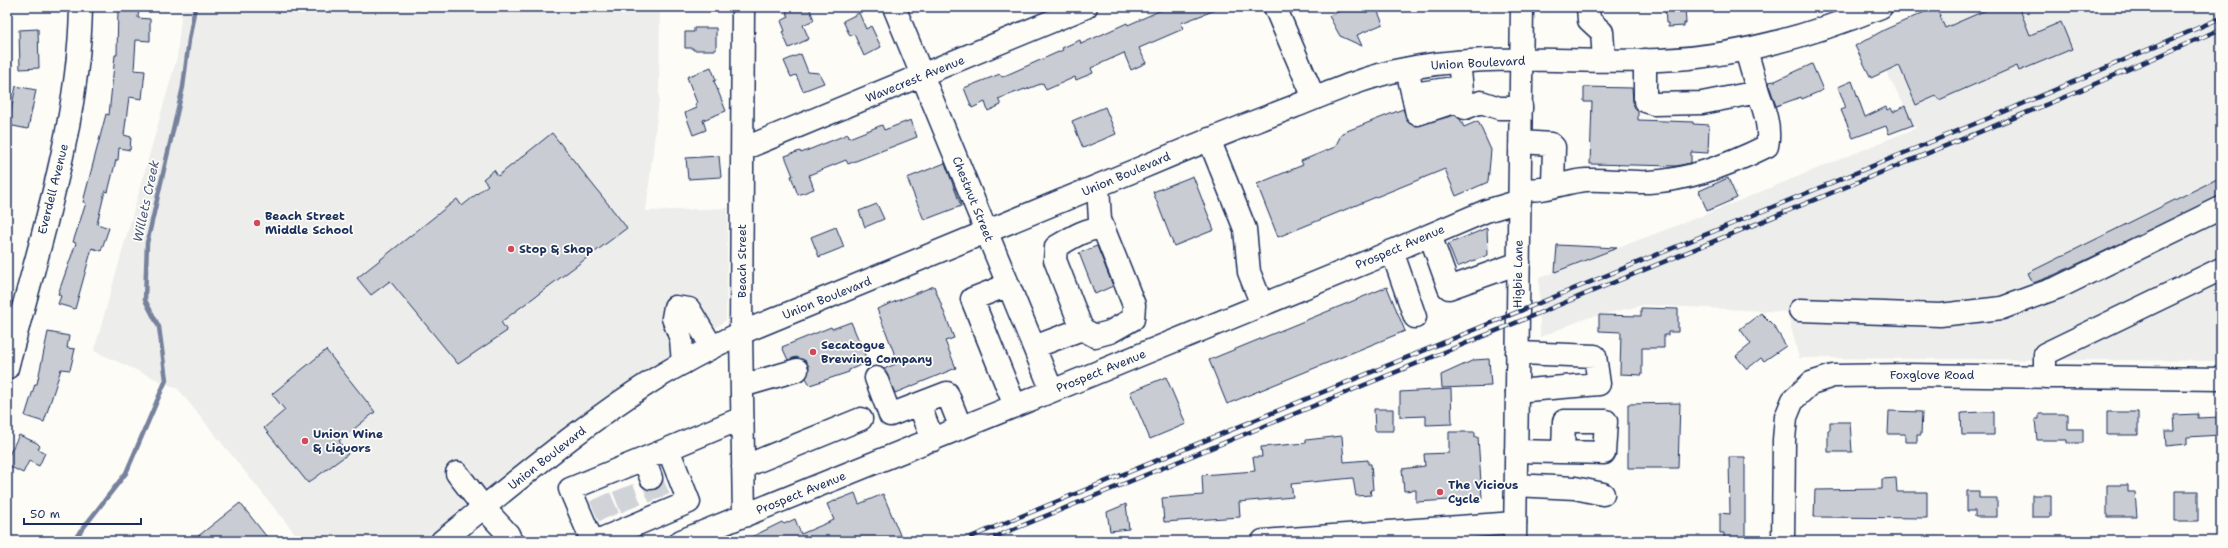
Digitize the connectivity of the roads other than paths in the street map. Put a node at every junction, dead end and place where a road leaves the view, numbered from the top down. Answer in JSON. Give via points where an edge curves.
{"nodes":[{"id":1,"x":81,"y":7,"type":"edge"},
{"id":2,"x":743,"y":7,"type":"edge"},
{"id":3,"x":894,"y":7,"type":"edge"},
{"id":4,"x":1086,"y":7,"type":"edge"},
{"id":5,"x":1275,"y":7,"type":"edge"},
{"id":6,"x":1522,"y":7,"type":"edge"},
{"id":7,"x":1588,"y":7,"type":"edge"},
{"id":8,"x":1881,"y":7,"type":"edge"},
{"id":9,"x":1746,"y":50,"type":"junction"},
{"id":10,"x":1522,"y":60,"type":"junction"},
{"id":11,"x":1604,"y":60,"type":"junction"},
{"id":12,"x":1645,"y":60,"type":"junction"},
{"id":13,"x":1459,"y":62,"type":"junction"},
{"id":14,"x":1407,"y":69,"type":"junction"},
{"id":15,"x":922,"y":76,"type":"junction"},
{"id":16,"x":1758,"y":92,"type":"junction"},
{"id":17,"x":1462,"y":93,"type":"junction"},
{"id":18,"x":1314,"y":98,"type":"junction"},
{"id":19,"x":1521,"y":108,"type":"junction"},
{"id":20,"x":1209,"y":139,"type":"junction"},
{"id":21,"x":1521,"y":142,"type":"junction"},
{"id":22,"x":743,"y":149,"type":"junction"},
{"id":23,"x":1098,"y":186,"type":"junction"},
{"id":24,"x":1553,"y":186,"type":"junction"},
{"id":25,"x":1520,"y":195,"type":"junction"},
{"id":26,"x":2221,"y":208,"type":"edge"},
{"id":27,"x":1103,"y":228,"type":"junction"},
{"id":28,"x":986,"y":233,"type":"junction"},
{"id":29,"x":1430,"y":235,"type":"junction"},
{"id":30,"x":1392,"y":252,"type":"junction"},
{"id":31,"x":1518,"y":263,"type":"junction"},
{"id":32,"x":2221,"y":269,"type":"edge"},
{"id":33,"x":1008,"y":285,"type":"junction"},
{"id":34,"x":1262,"y":305,"type":"junction"},
{"id":35,"x":1800,"y":310,"type":"dead end"},
{"id":36,"x":1415,"y":317,"type":"dead end"},
{"id":37,"x":1082,"y":329,"type":"junction"},
{"id":38,"x":741,"y":333,"type":"junction"},
{"id":39,"x":712,"y":347,"type":"junction"},
{"id":40,"x":1034,"y":347,"type":"junction"},
{"id":41,"x":1517,"y":353,"type":"junction"},
{"id":42,"x":683,"y":363,"type":"junction"},
{"id":43,"x":7,"y":368,"type":"edge"},
{"id":44,"x":797,"y":370,"type":"dead end"},
{"id":45,"x":2045,"y":376,"type":"junction"},
{"id":46,"x":876,"y":378,"type":"dead end"},
{"id":47,"x":2221,"y":379,"type":"edge"},
{"id":48,"x":742,"y":386,"type":"junction"},
{"id":49,"x":1052,"y":391,"type":"junction"},
{"id":50,"x":1517,"y":391,"type":"junction"},
{"id":51,"x":919,"y":404,"type":"junction"},
{"id":52,"x":1015,"y":406,"type":"junction"},
{"id":53,"x":742,"y":418,"type":"junction"},
{"id":54,"x":861,"y":419,"type":"dead end"},
{"id":55,"x":961,"y":428,"type":"junction"},
{"id":56,"x":932,"y":440,"type":"junction"},
{"id":57,"x":668,"y":449,"type":"junction"},
{"id":58,"x":1516,"y":451,"type":"junction"},
{"id":59,"x":1563,"y":452,"type":"dead end"},
{"id":60,"x":743,"y":467,"type":"junction"},
{"id":61,"x":457,"y":474,"type":"dead end"},
{"id":62,"x":1516,"y":485,"type":"junction"},
{"id":63,"x":1603,"y":494,"type":"dead end"},
{"id":64,"x":689,"y":502,"type":"junction"},
{"id":65,"x":484,"y":508,"type":"junction"},
{"id":66,"x":744,"y":516,"type":"junction"},
{"id":67,"x":638,"y":526,"type":"edge"},
{"id":68,"x":608,"y":532,"type":"edge"},
{"id":69,"x":701,"y":532,"type":"junction"},
{"id":70,"x":1515,"y":532,"type":"edge"},
{"id":71,"x":442,"y":541,"type":"edge"},
{"id":72,"x":511,"y":541,"type":"edge"},
{"id":73,"x":592,"y":541,"type":"edge"},
{"id":74,"x":681,"y":541,"type":"edge"},
{"id":75,"x":1263,"y":541,"type":"edge"},
{"id":76,"x":1783,"y":541,"type":"edge"}],
"edges":[{"from":1,"to":43,"type":"street","name":"Everdell Avenue","via":[[80,41],[64,148]]},
{"from":2,"to":22,"type":"street","name":"Beach Street"},
{"from":3,"to":15,"type":"street","name":"Chestnut Street"},
{"from":4,"to":15,"type":"street","name":"Wavecrest Avenue"},
{"from":5,"to":18,"type":"street"},
{"from":6,"to":10,"type":"street","name":"Higbie Lane"},
{"from":7,"to":11,"type":"street","via":[[1589,20],[1602,32]]},
{"from":8,"to":9,"type":"street","name":"Union Boulevard","via":[[1822,29]]},
{"from":9,"to":12,"type":"street","name":"Union Boulevard","via":[[1696,57]]},
{"from":9,"to":16,"type":"street"},
{"from":10,"to":11,"type":"street","name":"Union Boulevard"},
{"from":10,"to":13,"type":"street","name":"Union Boulevard"},
{"from":10,"to":19,"type":"street","name":"Higbie Lane"},
{"from":11,"to":12,"type":"street","name":"Union Boulevard"},
{"from":12,"to":16,"type":"street","via":[[1645,101],[1650,104],[1702,103]]},
{"from":13,"to":14,"type":"street","name":"Union Boulevard"},
{"from":13,"to":17,"type":"street"},
{"from":14,"to":17,"type":"street","via":[[1417,114]]},
{"from":14,"to":18,"type":"street","name":"Union Boulevard","via":[[1367,79]]},
{"from":15,"to":22,"type":"street","name":"Wavecrest Avenue"},
{"from":15,"to":28,"type":"street","name":"Chestnut Street"},
{"from":16,"to":24,"type":"street","name":"Prospect Avenue","via":[[1765,112],[1769,137],[1767,146],[1748,155],[1695,175],[1671,180],[1587,180]]},
{"from":17,"to":19,"type":"street","via":[[1465,108],[1482,102],[1499,108]]},
{"from":18,"to":20,"type":"street","name":"Union Boulevard"},
{"from":19,"to":21,"type":"street","name":"Higbie Lane"},
{"from":20,"to":23,"type":"street","name":"Union Boulevard"},
{"from":20,"to":34,"type":"street","via":[[1245,229],[1249,272]]},
{"from":21,"to":24,"type":"street","via":[[1551,144],[1554,147]]},
{"from":21,"to":25,"type":"street","name":"Higbie Lane"},
{"from":22,"to":38,"type":"street","name":"Beach Street"},
{"from":23,"to":27,"type":"street","via":[[1100,220]]},
{"from":23,"to":28,"type":"street","name":"Union Boulevard"},
{"from":24,"to":25,"type":"street","name":"Prospect Avenue"},
{"from":25,"to":29,"type":"street","name":"Prospect Avenue"},
{"from":25,"to":31,"type":"street","name":"Higbie Lane"},
{"from":26,"to":35,"type":"street","via":[[2053,290],[2002,308],[1940,314]]},
{"from":27,"to":37,"type":"street","via":[[1093,228],[1056,247],[1055,260]]},
{"from":27,"to":37,"type":"street","via":[[1134,305],[1133,319],[1110,332],[1095,336]]},
{"from":28,"to":33,"type":"street","name":"Chestnut Street"},
{"from":28,"to":38,"type":"street","name":"Union Boulevard"},
{"from":29,"to":30,"type":"street","name":"Prospect Avenue"},
{"from":29,"to":31,"type":"street","via":[[1449,288]]},
{"from":30,"to":34,"type":"street","name":"Prospect Avenue"},
{"from":30,"to":36,"type":"street"},
{"from":31,"to":41,"type":"street","name":"Higbie Lane"},
{"from":32,"to":45,"type":"street","via":[[2045,354]]},
{"from":33,"to":40,"type":"street","name":"Chestnut Street"},
{"from":33,"to":52,"type":"street","via":[[972,299]]},
{"from":34,"to":49,"type":"street","name":"Prospect Avenue"},
{"from":37,"to":40,"type":"street"},
{"from":38,"to":39,"type":"street","name":"Union Boulevard"},
{"from":38,"to":48,"type":"street","name":"Beach Street"},
{"from":39,"to":42,"type":"street","name":"Union Boulevard"},
{"from":39,"to":42,"type":"street","via":[[689,309],[676,306],[672,318],[681,339]]},
{"from":40,"to":49,"type":"street","name":"Chestnut Street"},
{"from":41,"to":50,"type":"street","name":"Higbie Lane"},
{"from":41,"to":50,"type":"street","via":[[1595,356],[1599,384]]},
{"from":42,"to":65,"type":"street","name":"Union Boulevard","via":[[654,379],[589,424]]},
{"from":44,"to":48,"type":"street"},
{"from":45,"to":47,"type":"street","name":"Foxglove Road"},
{"from":45,"to":76,"type":"street","name":"Foxglove Road","via":[[1833,376],[1811,383],[1792,400],[1786,417]]},
{"from":46,"to":51,"type":"street","via":[[890,415]]},
{"from":48,"to":53,"type":"street","name":"Beach Street"},
{"from":49,"to":52,"type":"street","name":"Prospect Avenue"},
{"from":50,"to":58,"type":"street","name":"Higbie Lane"},
{"from":51,"to":55,"type":"street","via":[[947,393]]},
{"from":51,"to":56,"type":"street"},
{"from":52,"to":55,"type":"street","name":"Prospect Avenue"},
{"from":53,"to":57,"type":"street"},
{"from":53,"to":60,"type":"street","name":"Beach Street"},
{"from":54,"to":60,"type":"street"},
{"from":55,"to":56,"type":"street","name":"Prospect Avenue"},
{"from":56,"to":66,"type":"street","name":"Prospect Avenue"},
{"from":57,"to":64,"type":"street"},
{"from":57,"to":73,"type":"street","via":[[648,468],[596,489],[570,489]]},
{"from":58,"to":59,"type":"street"},
{"from":58,"to":62,"type":"street","name":"Higbie Lane"},
{"from":60,"to":66,"type":"street","name":"Beach Street"},
{"from":61,"to":65,"type":"street"},
{"from":62,"to":63,"type":"street","via":[[1575,488]]},
{"from":62,"to":70,"type":"street","name":"Higbie Lane"},
{"from":64,"to":67,"type":"street","via":[[663,507]]},
{"from":64,"to":69,"type":"street"},
{"from":65,"to":71,"type":"street","name":"Union Boulevard"},
{"from":65,"to":72,"type":"street","via":[[508,534]]},
{"from":66,"to":69,"type":"street","name":"Prospect Avenue"},
{"from":67,"to":68,"type":"street"},
{"from":69,"to":74,"type":"street","name":"Prospect Avenue"},
{"from":70,"to":75,"type":"street"}]}
